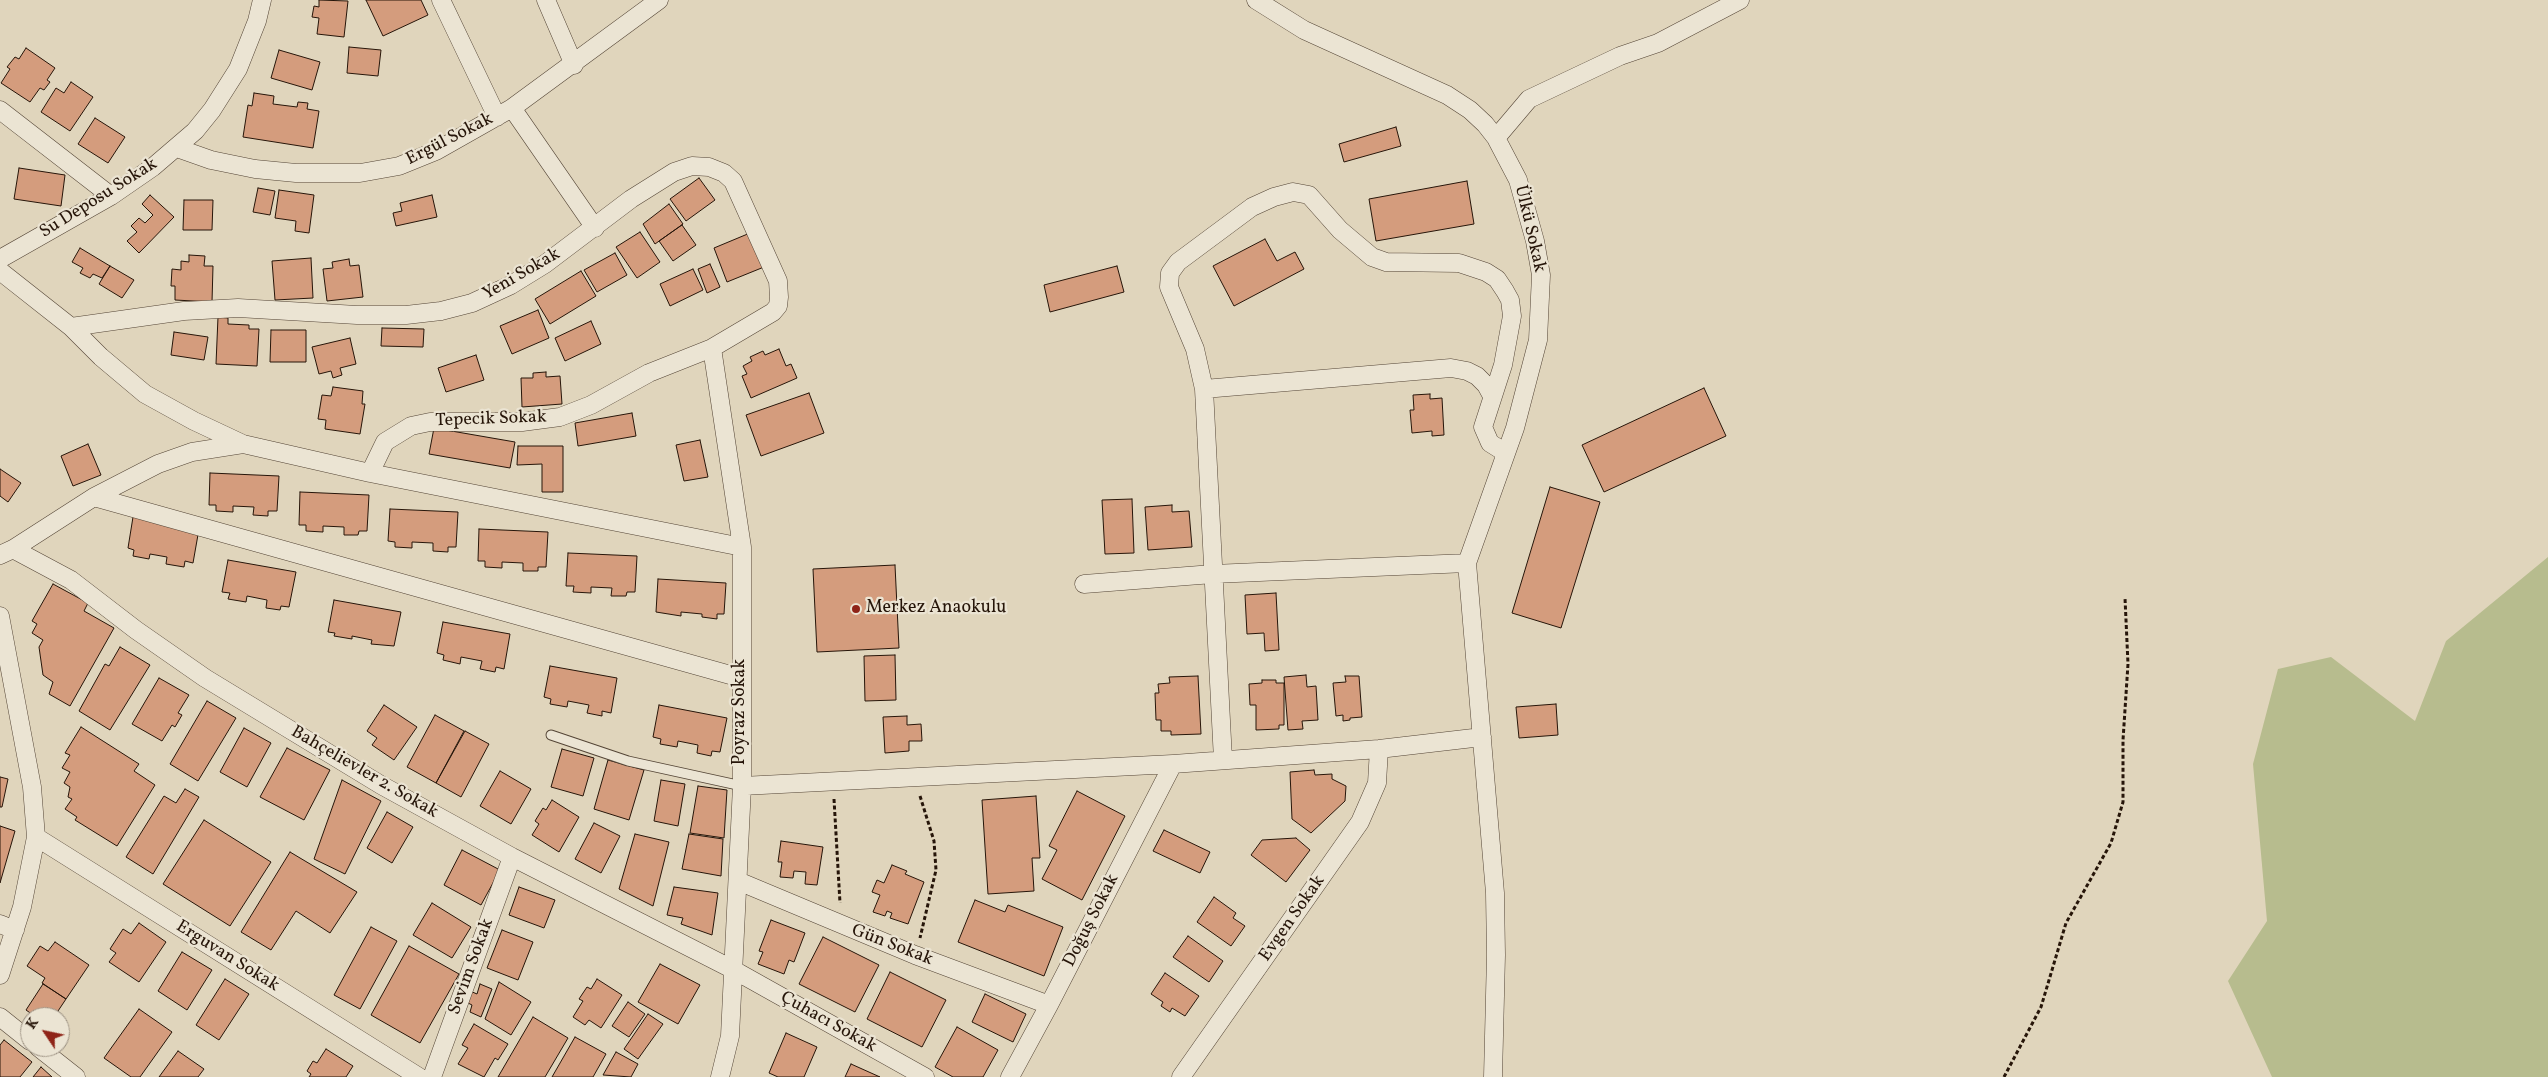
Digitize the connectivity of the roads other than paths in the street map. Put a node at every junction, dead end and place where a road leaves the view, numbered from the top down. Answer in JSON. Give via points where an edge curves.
{"nodes":[{"id":1,"x":262,"y":0,"type":"edge"},
{"id":2,"x":441,"y":0,"type":"edge"},
{"id":3,"x":546,"y":0,"type":"edge"},
{"id":4,"x":659,"y":0,"type":"edge"},
{"id":5,"x":1256,"y":0,"type":"edge"},
{"id":6,"x":1740,"y":0,"type":"edge"},
{"id":7,"x":574,"y":65,"type":"junction"},
{"id":8,"x":0,"y":110,"type":"edge"},
{"id":9,"x":505,"y":112,"type":"junction"},
{"id":10,"x":1496,"y":138,"type":"junction"},
{"id":11,"x":177,"y":148,"type":"junction"},
{"id":12,"x":111,"y":196,"type":"junction"},
{"id":13,"x":595,"y":228,"type":"junction"},
{"id":14,"x":0,"y":259,"type":"edge"},
{"id":15,"x":0,"y":271,"type":"edge"},
{"id":16,"x":71,"y":327,"type":"junction"},
{"id":17,"x":712,"y":348,"type":"junction"},
{"id":18,"x":1204,"y":389,"type":"junction"},
{"id":19,"x":1492,"y":396,"type":"junction"},
{"id":20,"x":243,"y":444,"type":"junction"},
{"id":21,"x":1506,"y":453,"type":"junction"},
{"id":22,"x":370,"y":473,"type":"junction"},
{"id":23,"x":94,"y":497,"type":"junction"},
{"id":24,"x":742,"y":547,"type":"junction"},
{"id":25,"x":7,"y":552,"type":"edge"},
{"id":26,"x":1467,"y":563,"type":"junction"},
{"id":27,"x":1213,"y":574,"type":"junction"},
{"id":28,"x":1084,"y":584,"type":"dead end"},
{"id":29,"x":0,"y":616,"type":"edge"},
{"id":30,"x":741,"y":678,"type":"junction"},
{"id":31,"x":8,"y":705,"type":"edge"},
{"id":32,"x":551,"y":735,"type":"dead end"},
{"id":33,"x":1482,"y":737,"type":"junction"},
{"id":34,"x":1379,"y":750,"type":"junction"},
{"id":35,"x":1223,"y":760,"type":"junction"},
{"id":36,"x":1173,"y":764,"type":"junction"},
{"id":37,"x":742,"y":786,"type":"junction"},
{"id":38,"x":36,"y":838,"type":"junction"},
{"id":39,"x":512,"y":857,"type":"junction"},
{"id":40,"x":738,"y":881,"type":"junction"},
{"id":41,"x":7,"y":927,"type":"edge"},
{"id":42,"x":732,"y":969,"type":"junction"},
{"id":43,"x":0,"y":976,"type":"edge"},
{"id":44,"x":1049,"y":1005,"type":"junction"},
{"id":45,"x":0,"y":1017,"type":"edge"},
{"id":46,"x":20,"y":1033,"type":"edge"},
{"id":47,"x":51,"y":1057,"type":"edge"},
{"id":48,"x":902,"y":1072,"type":"edge"},
{"id":49,"x":76,"y":1077,"type":"edge"},
{"id":50,"x":419,"y":1077,"type":"edge"},
{"id":51,"x":432,"y":1077,"type":"edge"},
{"id":52,"x":720,"y":1077,"type":"edge"},
{"id":53,"x":925,"y":1077,"type":"edge"},
{"id":54,"x":1010,"y":1077,"type":"edge"},
{"id":55,"x":1181,"y":1077,"type":"edge"},
{"id":56,"x":1493,"y":1077,"type":"edge"}],
"edges":[{"from":1,"to":11,"type":"street","name":"Su Deposu Sokak","via":[[238,69],[212,110]]},
{"from":2,"to":9,"type":"street"},
{"from":3,"to":7,"type":"street"},
{"from":4,"to":7,"type":"street","name":"Ergül Sokak"},
{"from":5,"to":10,"type":"street","name":"Ülkü Sokak","via":[[1304,30],[1447,95],[1470,110]]},
{"from":6,"to":10,"type":"street","via":[[1658,43],[1620,56],[1530,99]]},
{"from":7,"to":9,"type":"street","name":"Ergül Sokak"},
{"from":8,"to":12,"type":"street"},
{"from":9,"to":11,"type":"street","name":"Ergül Sokak","via":[[417,160],[360,173],[296,174],[255,169],[211,160]]},
{"from":9,"to":13,"type":"street"},
{"from":10,"to":21,"type":"street","name":"Ülkü Sokak","via":[[1518,180],[1529,213],[1541,275],[1538,340],[1529,381]]},
{"from":11,"to":12,"type":"street","name":"Su Deposu Sokak"},
{"from":12,"to":14,"type":"street","name":"Su Deposu Sokak"},
{"from":13,"to":16,"type":"street","name":"Yeni Sokak","via":[[511,285],[472,303],[440,311],[356,316],[211,309]]},
{"from":13,"to":17,"type":"street","name":"Yeni Sokak","via":[[654,183],[683,169],[709,167],[733,181],[778,281],[778,306]]},
{"from":15,"to":16,"type":"street"},
{"from":16,"to":20,"type":"street","via":[[145,394]]},
{"from":17,"to":22,"type":"street","name":"Tepecik Sokak","via":[[649,373],[591,405],[560,417],[522,422],[430,422],[411,426],[385,442]]},
{"from":17,"to":24,"type":"street","name":"Poyraz Sokak"},
{"from":18,"to":19,"type":"street","via":[[1451,368],[1467,370],[1477,376]]},
{"from":18,"to":19,"type":"street","via":[[1195,350],[1169,287],[1170,273],[1178,262],[1252,207],[1293,192],[1309,196],[1340,230],[1372,257],[1386,262],[1459,263],[1497,279],[1510,300],[1512,316],[1503,365]]},
{"from":18,"to":27,"type":"street"},
{"from":19,"to":21,"type":"street","via":[[1483,427],[1490,442]]},
{"from":20,"to":22,"type":"street"},
{"from":20,"to":23,"type":"street","via":[[192,452],[158,464]]},
{"from":21,"to":26,"type":"street","name":"Ülkü Sokak"},
{"from":22,"to":24,"type":"street"},
{"from":23,"to":25,"type":"street"},
{"from":23,"to":30,"type":"street"},
{"from":24,"to":30,"type":"street","name":"Poyraz Sokak"},
{"from":25,"to":39,"type":"street","name":"Bahçelievler 2. Sokak","via":[[71,580],[205,678],[381,785]]},
{"from":26,"to":27,"type":"street"},
{"from":26,"to":33,"type":"street"},
{"from":27,"to":28,"type":"street"},
{"from":27,"to":35,"type":"street"},
{"from":29,"to":31,"type":"street"},
{"from":30,"to":37,"type":"street","name":"Poyraz Sokak"},
{"from":31,"to":38,"type":"street","via":[[32,787]]},
{"from":32,"to":37,"type":"lane","via":[[628,761]]},
{"from":33,"to":34,"type":"street"},
{"from":33,"to":56,"type":"street","via":[[1495,893]]},
{"from":34,"to":35,"type":"street"},
{"from":34,"to":55,"type":"street","name":"Evgen Sokak","via":[[1377,784],[1360,822]]},
{"from":35,"to":36,"type":"street"},
{"from":36,"to":37,"type":"street"},
{"from":36,"to":44,"type":"street","name":"Doğuş Sokak"},
{"from":37,"to":40,"type":"street","name":"Poyraz Sokak"},
{"from":38,"to":41,"type":"street","via":[[28,883]]},
{"from":38,"to":50,"type":"street","name":"Erguvan Sokak"},
{"from":39,"to":42,"type":"street","name":"Bahçelievler 2. Sokak"},
{"from":39,"to":51,"type":"street","name":"Sevim Sokak"},
{"from":40,"to":42,"type":"street","name":"Poyraz Sokak"},
{"from":40,"to":44,"type":"street","name":"Gün Sokak","via":[[915,956]]},
{"from":41,"to":43,"type":"street"},
{"from":42,"to":48,"type":"street","name":"Çuhacı Sokak"},
{"from":42,"to":52,"type":"street","name":"Poyraz Sokak","via":[[730,1036]]},
{"from":44,"to":54,"type":"street","name":"Doğuş Sokak"},
{"from":45,"to":46,"type":"street"},
{"from":47,"to":49,"type":"street"},
{"from":48,"to":53,"type":"street","name":"Çuhacı Sokak"}]}
